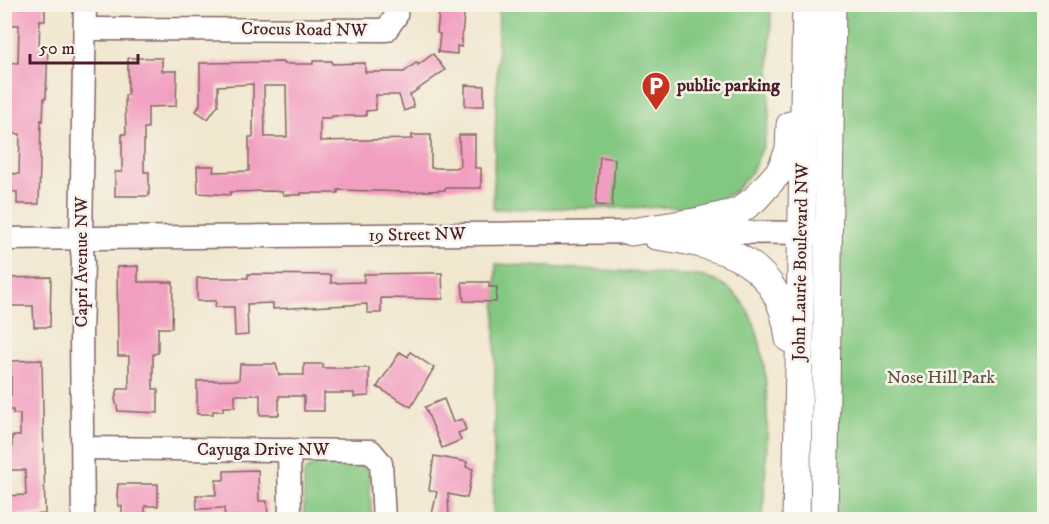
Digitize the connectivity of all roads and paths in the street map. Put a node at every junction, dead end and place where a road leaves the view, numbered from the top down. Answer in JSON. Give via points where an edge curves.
{"nodes":[{"id":1,"x":85,"y":4,"type":"edge"},
{"id":2,"x":397,"y":4,"type":"edge"},
{"id":3,"x":797,"y":4,"type":"edge"},
{"id":4,"x":806,"y":4,"type":"edge"},
{"id":5,"x":832,"y":4,"type":"edge"},
{"id":6,"x":85,"y":29,"type":"junction"},
{"id":7,"x":631,"y":232,"type":"junction"},
{"id":8,"x":801,"y":233,"type":"junction"},
{"id":9,"x":830,"y":234,"type":"junction"},
{"id":10,"x":4,"y":239,"type":"edge"},
{"id":11,"x":81,"y":239,"type":"junction"},
{"id":12,"x":797,"y":429,"type":"junction"},
{"id":13,"x":83,"y":448,"type":"junction"},
{"id":14,"x":289,"y":450,"type":"junction"},
{"id":15,"x":83,"y":519,"type":"edge"},
{"id":16,"x":290,"y":519,"type":"edge"},
{"id":17,"x":384,"y":519,"type":"edge"},
{"id":18,"x":796,"y":519,"type":"edge"},
{"id":19,"x":824,"y":519,"type":"edge"}],
"edges":[{"from":1,"to":6,"type":"street","name":"Capri Avenue NW"},
{"from":2,"to":6,"type":"street","name":"Crocus Road NW","via":[[396,16],[386,30]]},
{"from":3,"to":7,"type":"main road","via":[[789,150],[780,171],[738,212]]},
{"from":4,"to":8,"type":"main road","name":"John Laurie Boulevard NW"},
{"from":5,"to":9,"type":"main road","name":"John Laurie Boulevard NW"},
{"from":6,"to":11,"type":"street","name":"Capri Avenue NW"},
{"from":7,"to":8,"type":"street","name":"19 Street NW"},
{"from":7,"to":11,"type":"street","name":"19 Street NW"},
{"from":7,"to":12,"type":"main road","via":[[699,242],[736,255],[770,284],[787,323]]},
{"from":8,"to":9,"type":"street","name":"19 Street NW"},
{"from":8,"to":12,"type":"main road","name":"John Laurie Boulevard NW"},
{"from":9,"to":19,"type":"main road","name":"John Laurie Boulevard NW"},
{"from":10,"to":11,"type":"street","name":"19 Street NW"},
{"from":11,"to":13,"type":"street","name":"Capri Avenue NW"},
{"from":12,"to":18,"type":"main road","name":"John Laurie Boulevard NW"},
{"from":13,"to":14,"type":"street","name":"Cayuga Drive NW"},
{"from":13,"to":15,"type":"street","name":"Capri Avenue NW"},
{"from":14,"to":16,"type":"street"},
{"from":14,"to":17,"type":"street","name":"Cayuga Drive NW","via":[[371,451],[381,462]]}]}
